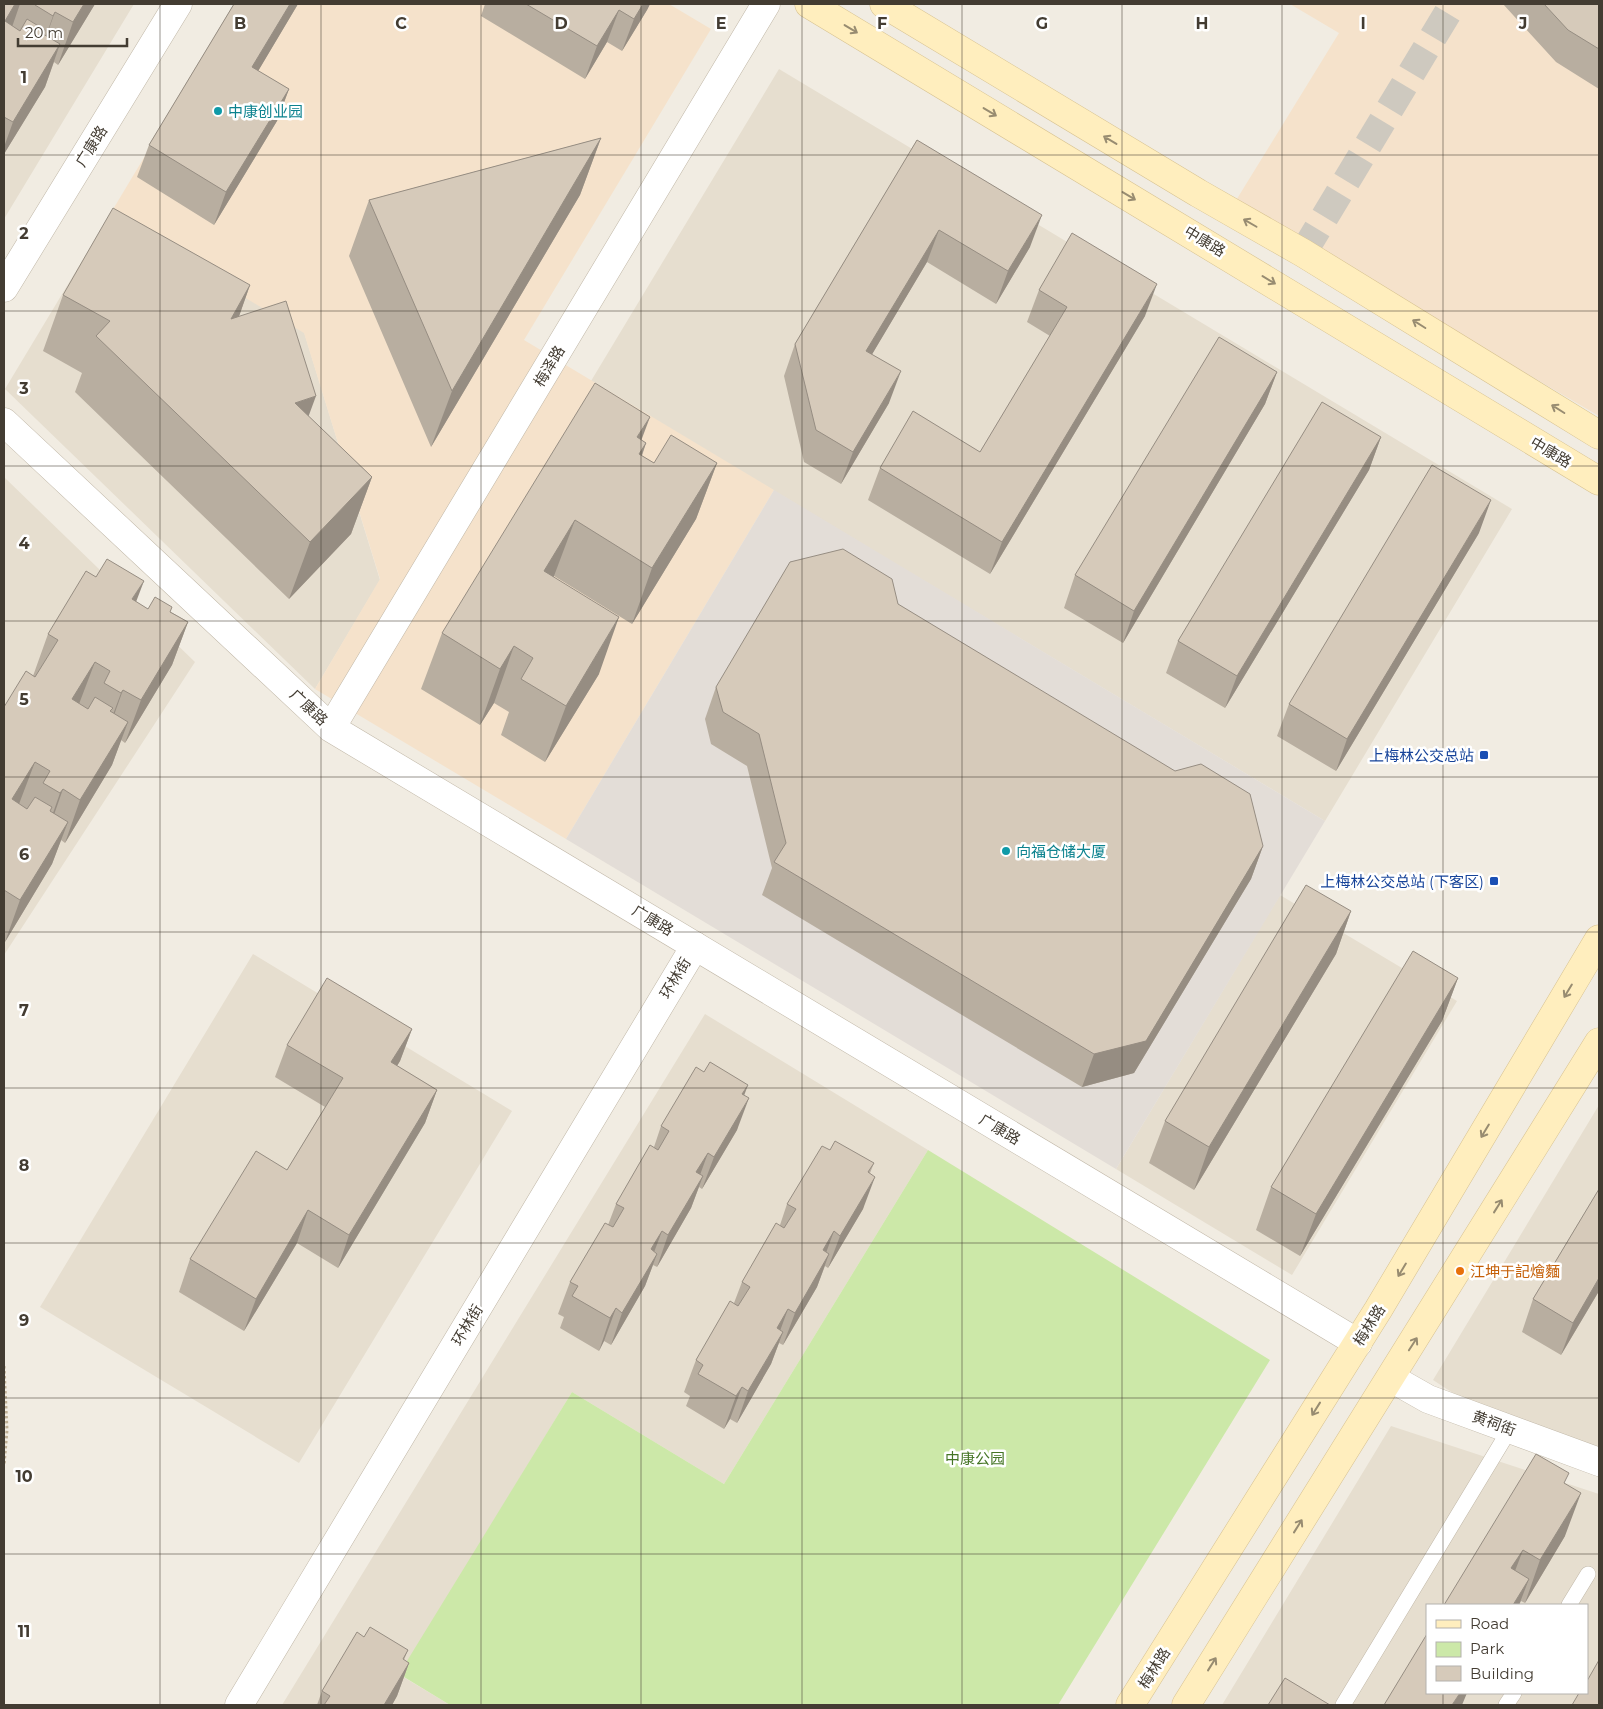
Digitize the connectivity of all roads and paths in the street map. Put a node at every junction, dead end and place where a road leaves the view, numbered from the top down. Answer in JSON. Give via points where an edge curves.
{"nodes":[{"id":1,"x":178,"y":4,"type":"edge"},
{"id":2,"x":766,"y":4,"type":"edge"},
{"id":3,"x":809,"y":4,"type":"edge"},
{"id":4,"x":884,"y":4,"type":"edge"},
{"id":5,"x":4,"y":288,"type":"edge"},
{"id":6,"x":4,"y":422,"type":"edge"},
{"id":7,"x":1599,"y":435,"type":"edge"},
{"id":8,"x":1599,"y":481,"type":"edge"},
{"id":9,"x":331,"y":728,"type":"junction"},
{"id":10,"x":1599,"y":939,"type":"edge"},
{"id":11,"x":695,"y":946,"type":"junction"},
{"id":12,"x":1599,"y":1042,"type":"edge"},
{"id":13,"x":1358,"y":1343,"type":"junction"},
{"id":14,"x":4,"y":1366,"type":"edge"},
{"id":15,"x":1391,"y":1378,"type":"junction"},
{"id":16,"x":1510,"y":1429,"type":"junction"},
{"id":17,"x":1599,"y":1462,"type":"edge"},
{"id":18,"x":4,"y":1466,"type":"edge"},
{"id":19,"x":1588,"y":1574,"type":"dead end"},
{"id":20,"x":1570,"y":1604,"type":"edge"},
{"id":21,"x":1513,"y":1694,"type":"edge"},
{"id":22,"x":239,"y":1705,"type":"edge"},
{"id":23,"x":1130,"y":1705,"type":"edge"},
{"id":24,"x":1186,"y":1705,"type":"edge"},
{"id":25,"x":1343,"y":1705,"type":"edge"},
{"id":26,"x":1506,"y":1705,"type":"edge"}],
"edges":[{"from":1,"to":5,"type":"street","name":"广康路"},
{"from":2,"to":9,"type":"street","name":"梅泽路"},
{"from":3,"to":8,"type":"main road","name":"中康路","one_way":true},
{"from":7,"to":4,"type":"main road","one_way":true,"via":[[1302,253]]},
{"from":6,"to":9,"type":"street","name":"广康路"},
{"from":9,"to":11,"type":"street","name":"广康路"},
{"from":10,"to":13,"type":"main road","name":"梅林路","one_way":true},
{"from":11,"to":13,"type":"street","name":"广康路"},
{"from":11,"to":22,"type":"street","name":"环林街"},
{"from":15,"to":12,"type":"main road","one_way":true},
{"from":13,"to":23,"type":"main road","name":"梅林路","one_way":true},
{"from":14,"to":18,"type":"path","via":[[7,1430]]},
{"from":15,"to":16,"type":"street","name":"黄祠街","via":[[1428,1399]]},
{"from":24,"to":15,"type":"main road","one_way":true},
{"from":16,"to":17,"type":"street","name":"黄祠街"},
{"from":16,"to":25,"type":"lane"},
{"from":19,"to":20,"type":"lane"},
{"from":21,"to":26,"type":"lane"}]}
